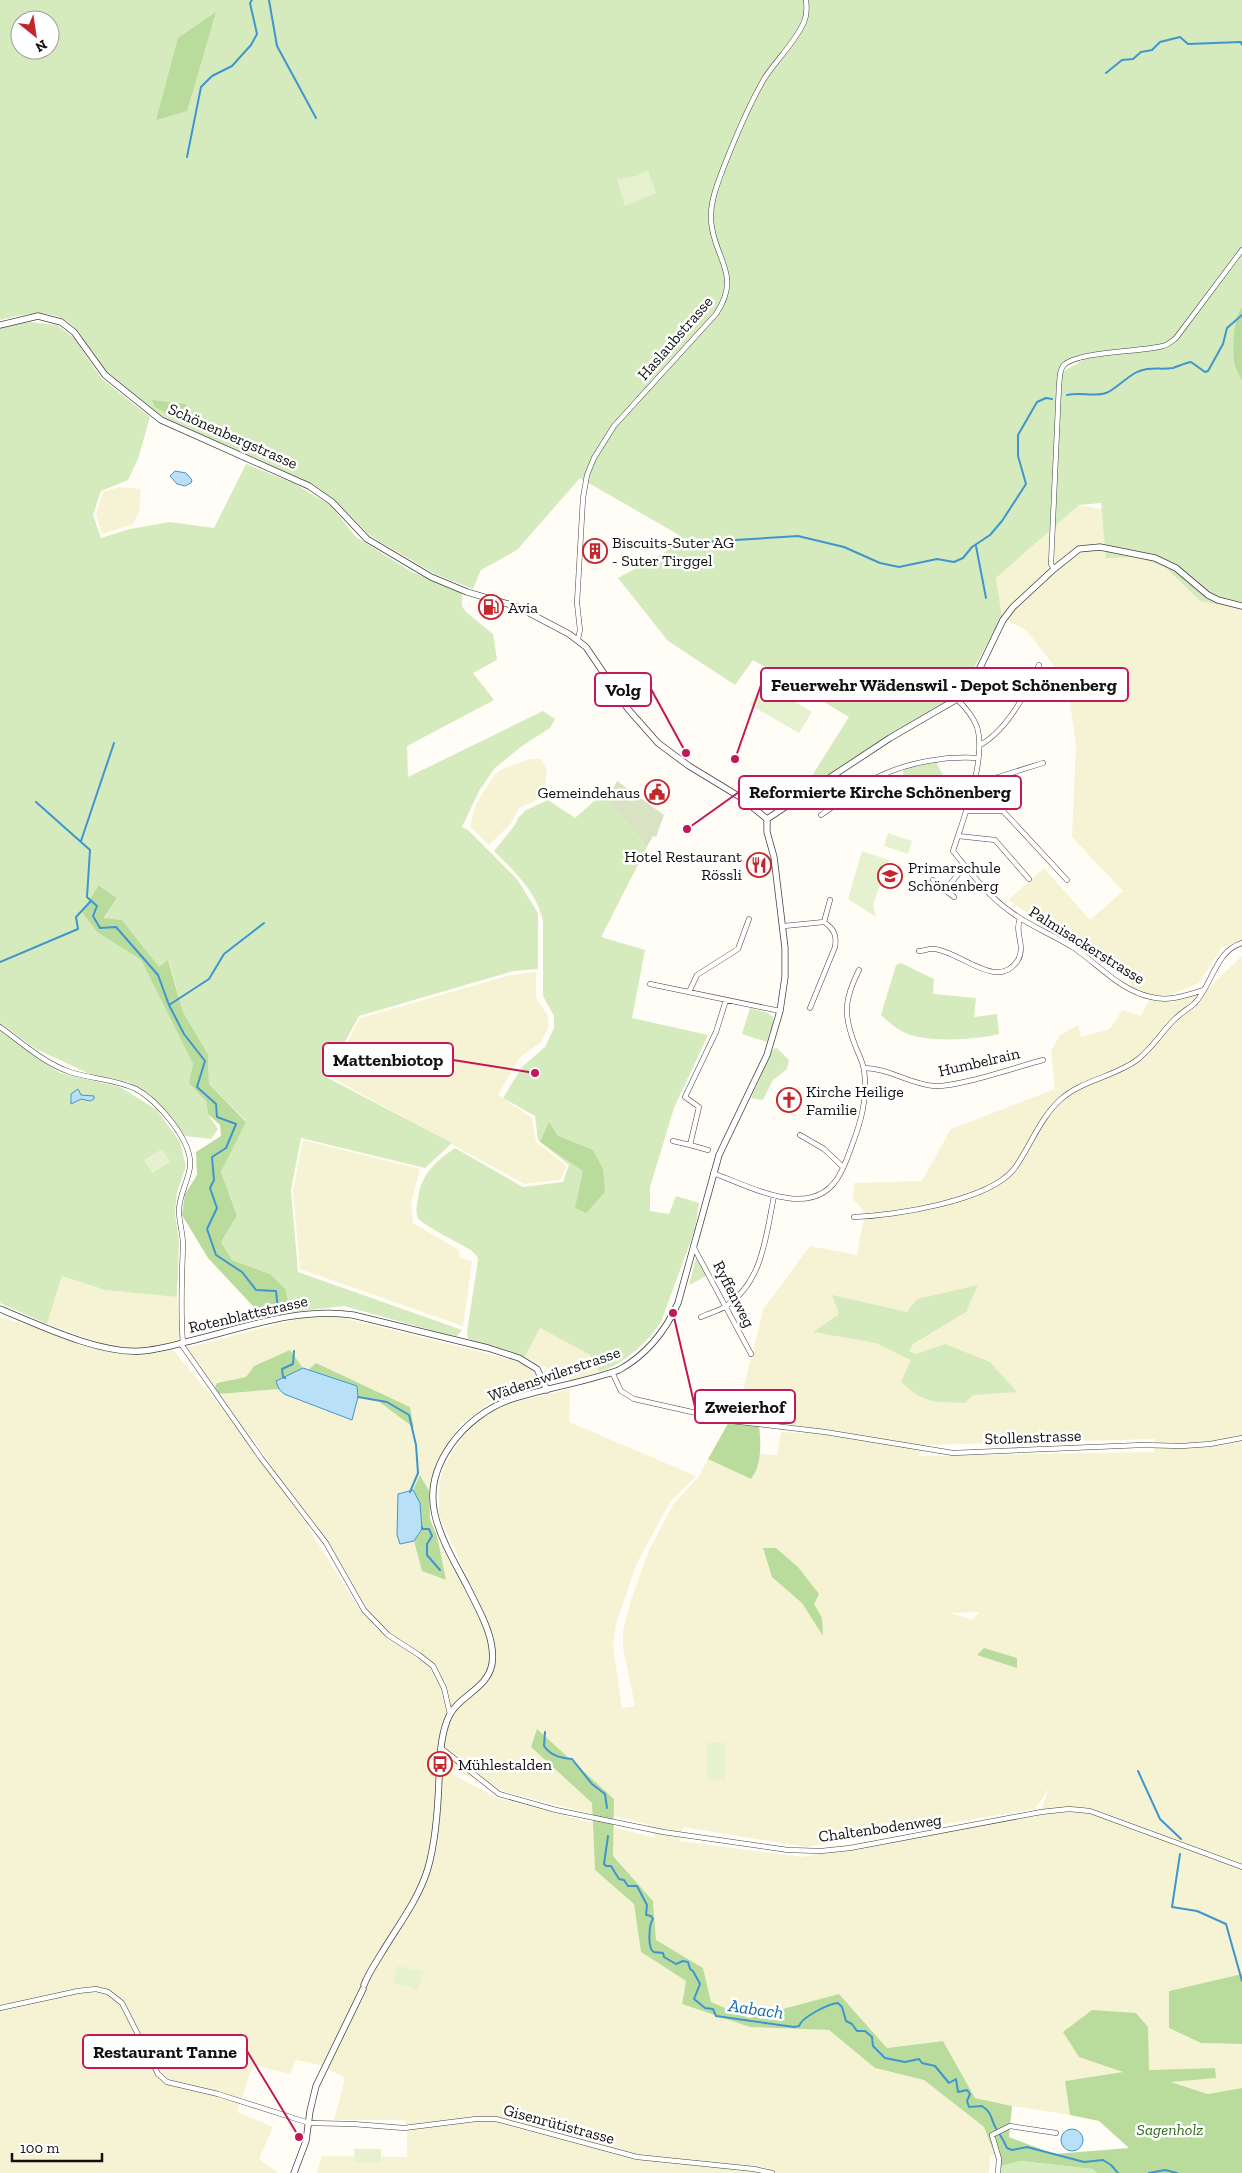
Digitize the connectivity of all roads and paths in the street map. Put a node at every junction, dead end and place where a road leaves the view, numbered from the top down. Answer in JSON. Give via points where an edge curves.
{"nodes":[{"id":1,"x":806,"y":0,"type":"edge"},
{"id":2,"x":1242,"y":250,"type":"edge"},
{"id":3,"x":0,"y":325,"type":"edge"},
{"id":4,"x":1054,"y":568,"type":"junction"},
{"id":5,"x":1242,"y":606,"type":"edge"},
{"id":6,"x":578,"y":640,"type":"junction"},
{"id":7,"x":1039,"y":665,"type":"dead end"},
{"id":8,"x":957,"y":699,"type":"junction"},
{"id":9,"x":980,"y":746,"type":"junction"},
{"id":10,"x":978,"y":758,"type":"junction"},
{"id":11,"x":1043,"y":763,"type":"dead end"},
{"id":12,"x":973,"y":785,"type":"junction"},
{"id":13,"x":966,"y":811,"type":"junction"},
{"id":14,"x":821,"y":815,"type":"dead end"},
{"id":15,"x":767,"y":819,"type":"junction"},
{"id":16,"x":958,"y":836,"type":"junction"},
{"id":17,"x":966,"y":866,"type":"junction"},
{"id":18,"x":1029,"y":878,"type":"dead end"},
{"id":19,"x":933,"y":880,"type":"dead end"},
{"id":20,"x":1067,"y":880,"type":"dead end"},
{"id":21,"x":946,"y":890,"type":"junction"},
{"id":22,"x":954,"y":897,"type":"dead end"},
{"id":23,"x":830,"y":900,"type":"dead end"},
{"id":24,"x":749,"y":919,"type":"dead end"},
{"id":25,"x":1020,"y":919,"type":"junction"},
{"id":26,"x":824,"y":922,"type":"junction"},
{"id":27,"x":784,"y":926,"type":"junction"},
{"id":28,"x":1242,"y":943,"type":"edge"},
{"id":29,"x":919,"y":952,"type":"dead end"},
{"id":30,"x":859,"y":970,"type":"dead end"},
{"id":31,"x":650,"y":984,"type":"dead end"},
{"id":32,"x":1204,"y":990,"type":"junction"},
{"id":33,"x":689,"y":992,"type":"junction"},
{"id":34,"x":726,"y":1000,"type":"junction"},
{"id":35,"x":810,"y":1008,"type":"dead end"},
{"id":36,"x":780,"y":1011,"type":"junction"},
{"id":37,"x":0,"y":1028,"type":"edge"},
{"id":38,"x":1043,"y":1060,"type":"dead end"},
{"id":39,"x":864,"y":1068,"type":"junction"},
{"id":40,"x":800,"y":1135,"type":"dead end"},
{"id":41,"x":673,"y":1141,"type":"dead end"},
{"id":42,"x":690,"y":1145,"type":"junction"},
{"id":43,"x":708,"y":1150,"type":"dead end"},
{"id":44,"x":844,"y":1167,"type":"junction"},
{"id":45,"x":713,"y":1173,"type":"junction"},
{"id":46,"x":774,"y":1196,"type":"junction"},
{"id":47,"x":854,"y":1217,"type":"dead end"},
{"id":48,"x":693,"y":1246,"type":"junction"},
{"id":49,"x":725,"y":1306,"type":"junction"},
{"id":50,"x":0,"y":1309,"type":"edge"},
{"id":51,"x":701,"y":1317,"type":"dead end"},
{"id":52,"x":182,"y":1343,"type":"junction"},
{"id":53,"x":751,"y":1354,"type":"dead end"},
{"id":54,"x":612,"y":1372,"type":"junction"},
{"id":55,"x":547,"y":1390,"type":"junction"},
{"id":56,"x":1242,"y":1438,"type":"edge"},
{"id":57,"x":450,"y":1714,"type":"junction"},
{"id":58,"x":441,"y":1748,"type":"junction"},
{"id":59,"x":1242,"y":1867,"type":"edge"},
{"id":60,"x":0,"y":2008,"type":"edge"},
{"id":61,"x":309,"y":2124,"type":"junction"},
{"id":62,"x":1056,"y":2132,"type":"dead end"},
{"id":63,"x":294,"y":2173,"type":"edge"},
{"id":64,"x":772,"y":2173,"type":"edge"},
{"id":65,"x":998,"y":2173,"type":"edge"}],
"edges":[{"from":1,"to":6,"type":"street","name":"Haslaubstrasse","via":[[803,23],[752,100],[715,190],[711,221],[728,280],[723,304],[614,426],[587,475],[577,603]]},
{"from":2,"to":4,"type":"street","via":[[1176,338],[1164,346],[1090,356],[1064,365],[1060,373],[1051,564]]},
{"from":3,"to":6,"type":"street","name":"Schönenbergstrasse","via":[[38,316],[61,322],[74,332],[105,375],[161,420],[309,486],[332,502],[361,534],[449,585],[518,607]]},
{"from":4,"to":5,"type":"street","via":[[1084,548],[1130,551],[1164,561],[1208,595]]},
{"from":4,"to":8,"type":"street","via":[[1013,607],[976,676]]},
{"from":6,"to":15,"type":"street","name":"Schönenbergstrasse","via":[[590,651],[628,709],[658,743]]},
{"from":7,"to":9,"type":"street","via":[[1015,709],[990,740]]},
{"from":8,"to":9,"type":"street","via":[[976,726]]},
{"from":8,"to":15,"type":"street","via":[[890,738]]},
{"from":9,"to":10,"type":"street"},
{"from":10,"to":12,"type":"street"},
{"from":10,"to":14,"type":"street","via":[[945,758],[898,769],[879,777]]},
{"from":11,"to":12,"type":"street"},
{"from":12,"to":13,"type":"street"},
{"from":13,"to":16,"type":"street"},
{"from":13,"to":20,"type":"street","via":[[1003,811]]},
{"from":15,"to":27,"type":"street","name":"Wädenswilerstrasse"},
{"from":16,"to":17,"type":"street","name":"Palmisackerstrasse","via":[[953,851]]},
{"from":16,"to":18,"type":"street","via":[[994,840]]},
{"from":17,"to":21,"type":"street"},
{"from":17,"to":25,"type":"street","name":"Palmisackerstrasse","via":[[997,901]]},
{"from":19,"to":21,"type":"street"},
{"from":21,"to":22,"type":"street"},
{"from":23,"to":26,"type":"street"},
{"from":24,"to":33,"type":"street","via":[[738,949],[698,975]]},
{"from":25,"to":29,"type":"street","via":[[1022,950],[1018,961],[1001,972],[992,973],[933,948]]},
{"from":25,"to":32,"type":"street","name":"Palmisackerstrasse","via":[[1075,949],[1135,992],[1152,998],[1171,999]]},
{"from":26,"to":27,"type":"street"},
{"from":26,"to":35,"type":"street","via":[[836,936],[835,947]]},
{"from":27,"to":36,"type":"street","name":"Wädenswilerstrasse","via":[[785,978]]},
{"from":28,"to":32,"type":"street","via":[[1226,952]]},
{"from":30,"to":39,"type":"street","via":[[850,988],[846,1010],[847,1025]]},
{"from":31,"to":33,"type":"street"},
{"from":32,"to":47,"type":"street","via":[[1138,1060],[1060,1100],[1012,1171],[1001,1180],[965,1199],[878,1217]]},
{"from":33,"to":34,"type":"street"},
{"from":34,"to":36,"type":"street"},
{"from":34,"to":42,"type":"street","via":[[716,1032],[685,1097],[698,1107]]},
{"from":36,"to":45,"type":"street","name":"Wädenswilerstrasse","via":[[767,1055],[726,1136]]},
{"from":37,"to":52,"type":"street","via":[[57,1067],[136,1089],[157,1105],[184,1141],[190,1166],[181,1192],[179,1211],[183,1242]]},
{"from":38,"to":39,"type":"street","name":"Humbelrain","via":[[936,1086],[916,1083],[883,1070]]},
{"from":39,"to":44,"type":"street","via":[[866,1094],[862,1120]]},
{"from":40,"to":44,"type":"street","via":[[824,1149]]},
{"from":41,"to":42,"type":"street"},
{"from":42,"to":43,"type":"street"},
{"from":44,"to":46,"type":"street","via":[[829,1189],[814,1198],[793,1200]]},
{"from":45,"to":46,"type":"street"},
{"from":45,"to":48,"type":"street","name":"Wädenswilerstrasse"},
{"from":46,"to":49,"type":"street","via":[[761,1257],[751,1280]]},
{"from":48,"to":49,"type":"street","name":"Ryffenweg"},
{"from":48,"to":54,"type":"street","name":"Wädenswilerstrasse","via":[[678,1302],[666,1327],[633,1361]]},
{"from":49,"to":51,"type":"street"},
{"from":49,"to":53,"type":"street","name":"Ryffenweg"},
{"from":50,"to":52,"type":"street","name":"Rotenblattstrasse","via":[[105,1347],[141,1351]]},
{"from":52,"to":55,"type":"street","name":"Rotenblattstrasse","via":[[310,1313],[333,1312],[519,1358],[537,1369]]},
{"from":52,"to":57,"type":"street","via":[[261,1458],[326,1543],[364,1610],[388,1635],[433,1666],[444,1688]]},
{"from":54,"to":55,"type":"street","name":"Wädenswilerstrasse"},
{"from":54,"to":56,"type":"street","name":"Stollenstrasse","via":[[621,1391],[634,1399],[732,1421],[953,1453],[1182,1446]]},
{"from":55,"to":57,"type":"street","name":"Wädenswilerstrasse","via":[[508,1401],[473,1420],[448,1450],[435,1480],[433,1508],[439,1530],[483,1620],[492,1650],[492,1664],[486,1679]]},
{"from":57,"to":58,"type":"street","name":"Wädenswilerstrasse"},
{"from":58,"to":59,"type":"street","name":"Chaltenbodenweg","via":[[499,1794],[556,1810],[674,1834],[788,1850],[821,1851],[1068,1809],[1090,1811]]},
{"from":58,"to":61,"type":"street","name":"Wädenswilerstrasse","via":[[434,1838],[427,1871],[363,1987],[316,2086]]},
{"from":60,"to":61,"type":"street","name":"Gisenrütistrasse","via":[[78,1991],[96,1989],[108,1992],[122,2003],[158,2074],[167,2082],[218,2094]]},
{"from":61,"to":63,"type":"street","name":"Wädenswilerstrasse"},
{"from":61,"to":64,"type":"street","name":"Gisenrütistrasse","via":[[404,2128],[496,2119],[637,2157]]},
{"from":62,"to":65,"type":"street","via":[[1010,2126],[992,2136],[999,2159]]}]}
